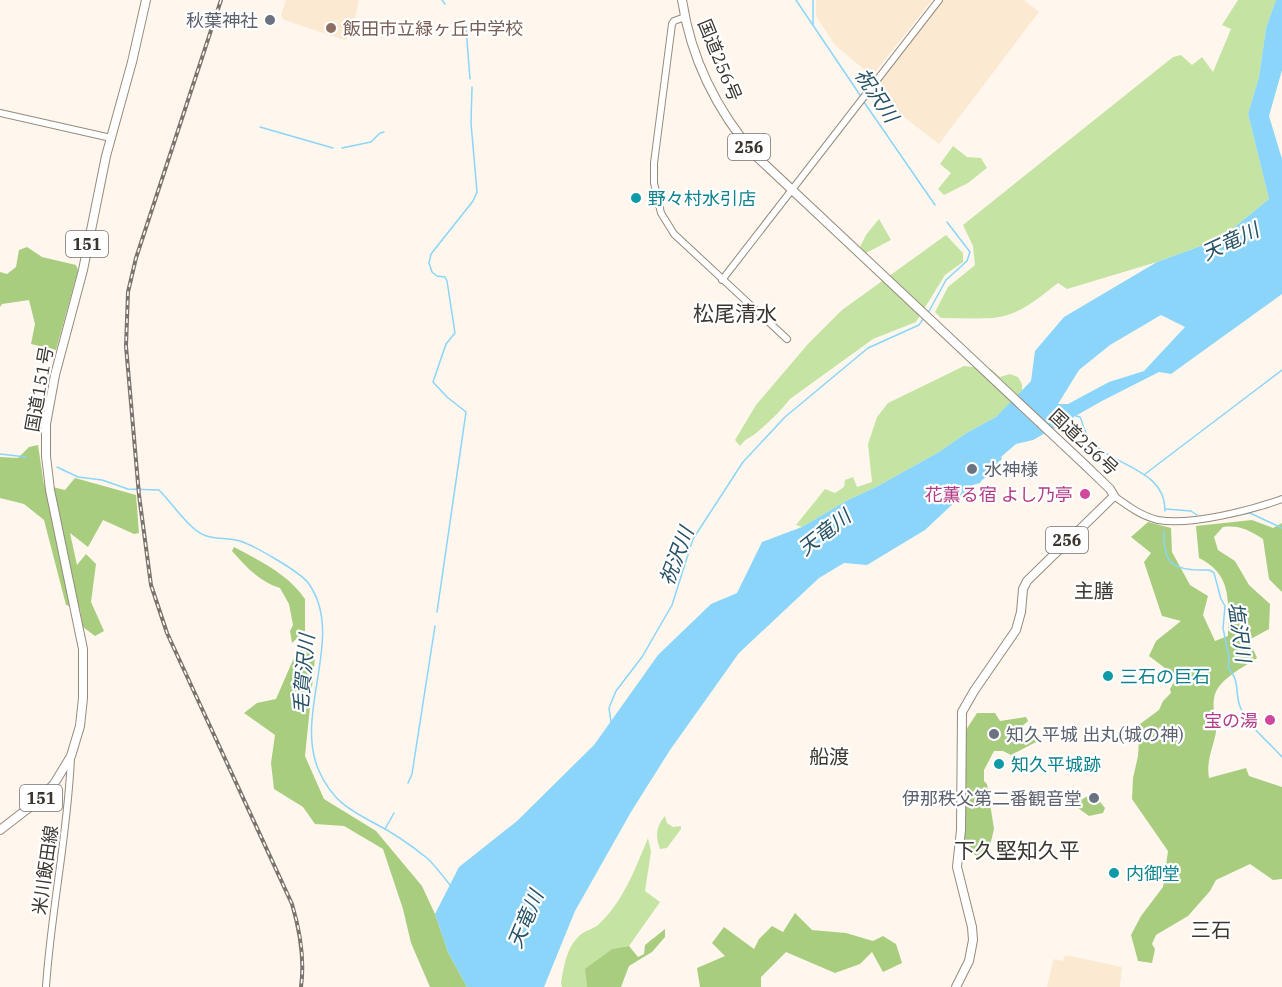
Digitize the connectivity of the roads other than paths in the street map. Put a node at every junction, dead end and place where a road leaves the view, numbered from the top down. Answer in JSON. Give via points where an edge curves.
{"nodes":[{"id":1,"x":146,"y":0,"type":"edge"},
{"id":2,"x":682,"y":0,"type":"edge"},
{"id":3,"x":939,"y":0,"type":"edge"},
{"id":4,"x":685,"y":17,"type":"junction"},
{"id":5,"x":0,"y":113,"type":"edge"},
{"id":6,"x":111,"y":138,"type":"junction"},
{"id":7,"x":792,"y":191,"type":"junction"},
{"id":8,"x":722,"y":280,"type":"junction"},
{"id":9,"x":787,"y":339,"type":"dead end"},
{"id":10,"x":1114,"y":496,"type":"junction"},
{"id":11,"x":1282,"y":499,"type":"edge"},
{"id":12,"x":71,"y":756,"type":"junction"},
{"id":13,"x":0,"y":830,"type":"edge"},
{"id":14,"x":46,"y":987,"type":"edge"},
{"id":15,"x":956,"y":987,"type":"edge"}],
"edges":[{"from":1,"to":6,"type":"highway","name":"国道151号","number":"151"},
{"from":2,"to":4,"type":"highway","name":"国道256号","number":"256"},
{"from":3,"to":7,"type":"street"},
{"from":4,"to":7,"type":"highway","name":"国道256号","number":"256","via":[[696,54],[723,112],[750,149]]},
{"from":4,"to":8,"type":"street","via":[[672,24],[654,188],[661,213],[674,234]]},
{"from":5,"to":6,"type":"street"},
{"from":6,"to":12,"type":"highway","name":"国道151号","number":"151","via":[[46,424],[50,490],[82,649],[83,698]]},
{"from":7,"to":8,"type":"street"},
{"from":7,"to":10,"type":"highway","name":"国道256号","number":"256"},
{"from":8,"to":9,"type":"street"},
{"from":10,"to":11,"type":"street","via":[[1136,512],[1173,521],[1241,512]]},
{"from":10,"to":15,"type":"highway","name":"国道256号","number":"256","via":[[1027,581],[1016,630],[962,712],[957,867],[973,940],[969,961]]},
{"from":12,"to":13,"type":"highway","name":"国道151号","number":"151","via":[[48,790]]},
{"from":12,"to":14,"type":"street","name":"米川飯田線","via":[[66,832]]}]}
